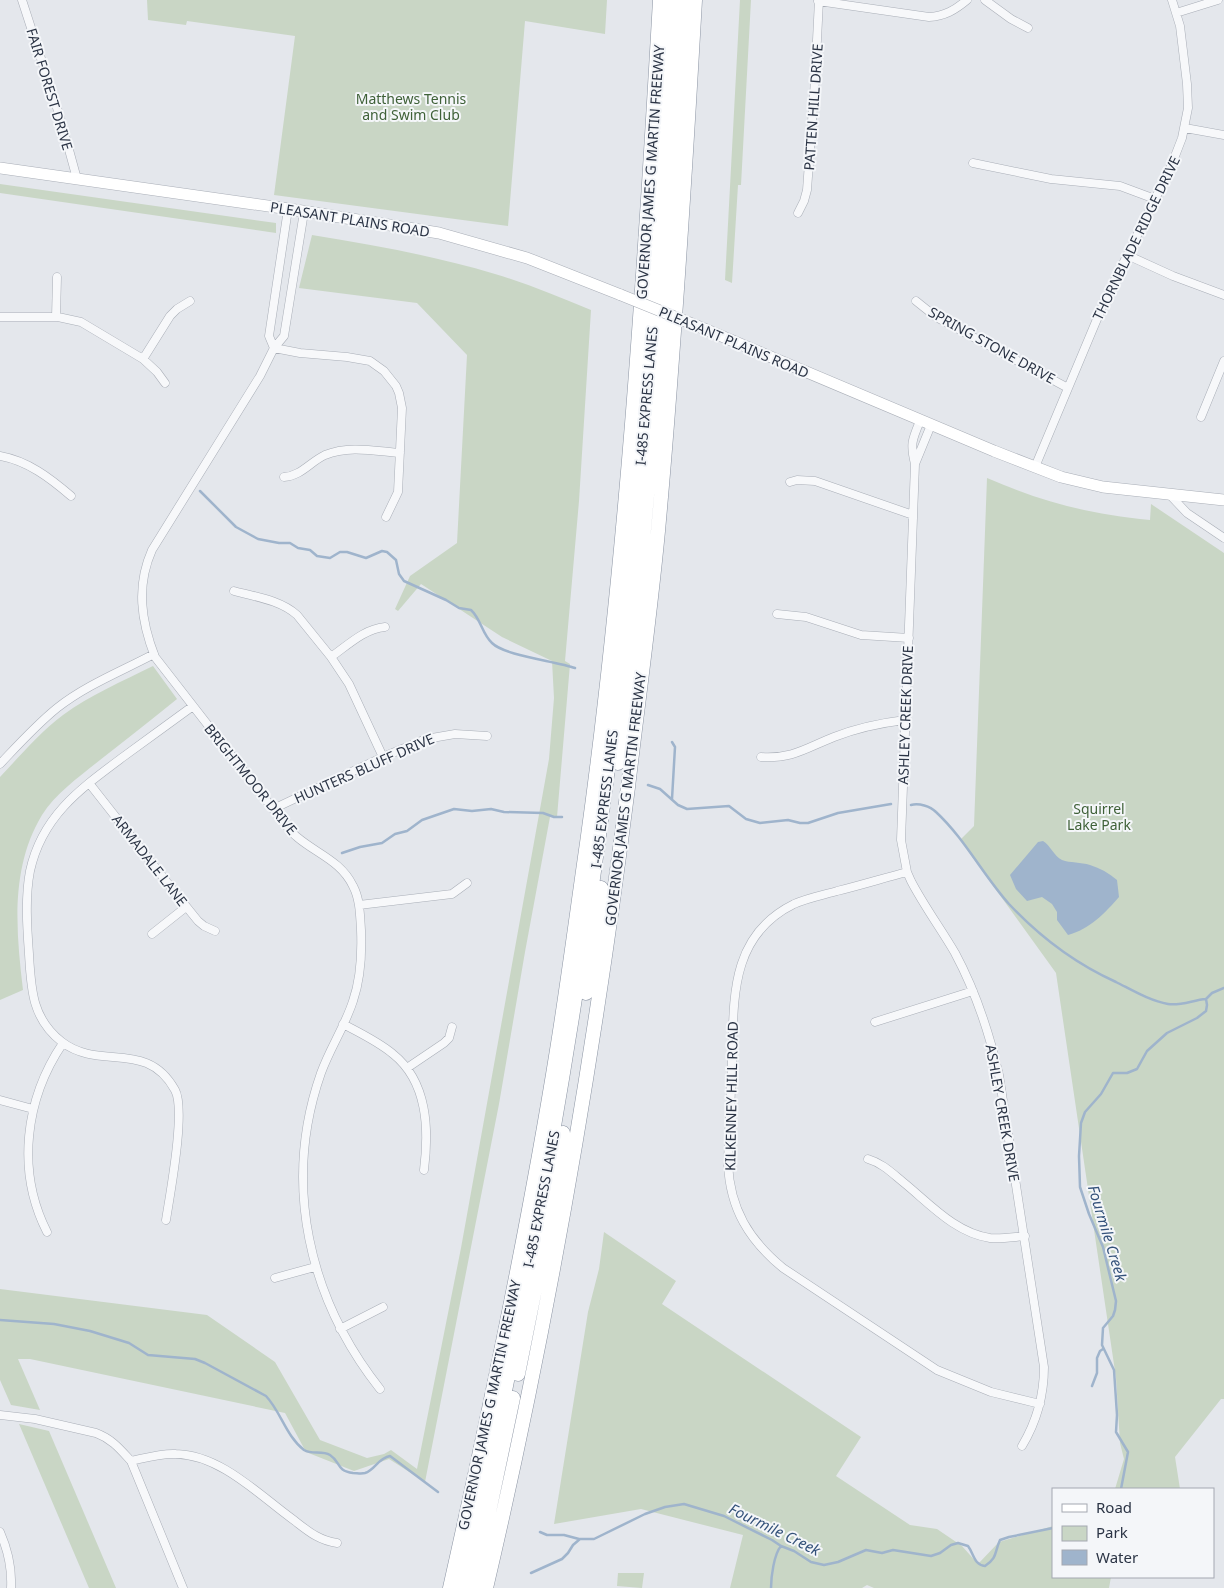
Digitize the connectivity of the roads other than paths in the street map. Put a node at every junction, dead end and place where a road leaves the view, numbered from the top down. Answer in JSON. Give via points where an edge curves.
{"nodes":[{"id":1,"x":22,"y":0,"type":"edge"},
{"id":2,"x":660,"y":0,"type":"edge"},
{"id":3,"x":671,"y":0,"type":"edge"},
{"id":4,"x":682,"y":0,"type":"edge"},
{"id":5,"x":690,"y":0,"type":"edge"},
{"id":6,"x":695,"y":0,"type":"edge"},
{"id":7,"x":818,"y":0,"type":"edge"},
{"id":8,"x":966,"y":0,"type":"edge"},
{"id":9,"x":985,"y":0,"type":"edge"},
{"id":10,"x":1172,"y":0,"type":"edge"},
{"id":11,"x":1218,"y":0,"type":"edge"},
{"id":12,"x":1176,"y":13,"type":"junction"},
{"id":13,"x":1028,"y":28,"type":"dead end"},
{"id":14,"x":693,"y":34,"type":"junction"},
{"id":15,"x":1185,"y":128,"type":"junction"},
{"id":16,"x":1224,"y":135,"type":"edge"},
{"id":17,"x":973,"y":164,"type":"dead end"},
{"id":18,"x":0,"y":168,"type":"edge"},
{"id":19,"x":77,"y":178,"type":"junction"},
{"id":20,"x":1155,"y":199,"type":"junction"},
{"id":21,"x":288,"y":209,"type":"junction"},
{"id":22,"x":304,"y":212,"type":"junction"},
{"id":23,"x":798,"y":213,"type":"dead end"},
{"id":24,"x":657,"y":244,"type":"junction"},
{"id":25,"x":1127,"y":255,"type":"junction"},
{"id":26,"x":57,"y":277,"type":"dead end"},
{"id":27,"x":1224,"y":295,"type":"edge"},
{"id":28,"x":190,"y":301,"type":"dead end"},
{"id":29,"x":916,"y":301,"type":"dead end"},
{"id":30,"x":0,"y":317,"type":"edge"},
{"id":31,"x":56,"y":318,"type":"junction"},
{"id":32,"x":274,"y":348,"type":"junction"},
{"id":33,"x":638,"y":353,"type":"junction"},
{"id":34,"x":143,"y":359,"type":"junction"},
{"id":35,"x":1224,"y":361,"type":"edge"},
{"id":36,"x":165,"y":383,"type":"dead end"},
{"id":37,"x":1068,"y":388,"type":"junction"},
{"id":38,"x":1202,"y":417,"type":"dead end"},
{"id":39,"x":920,"y":420,"type":"junction"},
{"id":40,"x":931,"y":425,"type":"junction"},
{"id":41,"x":400,"y":453,"type":"junction"},
{"id":42,"x":0,"y":456,"type":"edge"},
{"id":43,"x":915,"y":464,"type":"junction"},
{"id":44,"x":1035,"y":467,"type":"junction"},
{"id":45,"x":284,"y":476,"type":"dead end"},
{"id":46,"x":790,"y":482,"type":"dead end"},
{"id":47,"x":1169,"y":494,"type":"junction"},
{"id":48,"x":71,"y":496,"type":"dead end"},
{"id":49,"x":1224,"y":500,"type":"edge"},
{"id":50,"x":913,"y":515,"type":"junction"},
{"id":51,"x":386,"y":517,"type":"dead end"},
{"id":52,"x":1224,"y":538,"type":"edge"},
{"id":53,"x":234,"y":591,"type":"dead end"},
{"id":54,"x":777,"y":614,"type":"dead end"},
{"id":55,"x":385,"y":627,"type":"dead end"},
{"id":56,"x":908,"y":638,"type":"junction"},
{"id":57,"x":154,"y":654,"type":"junction"},
{"id":58,"x":331,"y":658,"type":"junction"},
{"id":59,"x":193,"y":706,"type":"junction"},
{"id":60,"x":905,"y":720,"type":"junction"},
{"id":61,"x":487,"y":736,"type":"dead end"},
{"id":62,"x":383,"y":757,"type":"junction"},
{"id":63,"x":761,"y":757,"type":"dead end"},
{"id":64,"x":0,"y":764,"type":"edge"},
{"id":65,"x":89,"y":783,"type":"junction"},
{"id":66,"x":273,"y":809,"type":"junction"},
{"id":67,"x":907,"y":872,"type":"junction"},
{"id":68,"x":467,"y":883,"type":"dead end"},
{"id":69,"x":359,"y":904,"type":"junction"},
{"id":70,"x":186,"y":907,"type":"junction"},
{"id":71,"x":215,"y":930,"type":"dead end"},
{"id":72,"x":152,"y":934,"type":"dead end"},
{"id":73,"x":973,"y":991,"type":"junction"},
{"id":74,"x":875,"y":1022,"type":"dead end"},
{"id":75,"x":343,"y":1024,"type":"junction"},
{"id":76,"x":452,"y":1027,"type":"dead end"},
{"id":77,"x":63,"y":1043,"type":"junction"},
{"id":78,"x":407,"y":1068,"type":"junction"},
{"id":79,"x":0,"y":1100,"type":"edge"},
{"id":80,"x":33,"y":1109,"type":"junction"},
{"id":81,"x":868,"y":1159,"type":"dead end"},
{"id":82,"x":424,"y":1170,"type":"dead end"},
{"id":83,"x":166,"y":1220,"type":"dead end"},
{"id":84,"x":47,"y":1232,"type":"dead end"},
{"id":85,"x":1025,"y":1236,"type":"junction"},
{"id":86,"x":316,"y":1267,"type":"junction"},
{"id":87,"x":275,"y":1278,"type":"dead end"},
{"id":88,"x":382,"y":1307,"type":"dead end"},
{"id":89,"x":340,"y":1329,"type":"junction"},
{"id":90,"x":380,"y":1389,"type":"dead end"},
{"id":91,"x":1040,"y":1404,"type":"junction"},
{"id":92,"x":0,"y":1415,"type":"edge"},
{"id":93,"x":1022,"y":1446,"type":"dead end"},
{"id":94,"x":131,"y":1461,"type":"junction"},
{"id":95,"x":503,"y":1516,"type":"junction"},
{"id":96,"x":0,"y":1532,"type":"edge"},
{"id":97,"x":337,"y":1543,"type":"dead end"},
{"id":98,"x":11,"y":1588,"type":"edge"},
{"id":99,"x":183,"y":1588,"type":"edge"},
{"id":100,"x":450,"y":1588,"type":"edge"},
{"id":101,"x":460,"y":1588,"type":"edge"},
{"id":102,"x":473,"y":1588,"type":"edge"},
{"id":103,"x":486,"y":1588,"type":"edge"},
{"id":104,"x":495,"y":1588,"type":"edge"}],
"edges":[{"from":1,"to":19,"type":"street","name":"FAIR FOREST DRIVE"},
{"from":2,"to":33,"type":"highway","name":"GOVERNOR JAMES G MARTIN FREEWAY"},
{"from":3,"to":24,"type":"highway","name":"I-485 EXPRESS LANES"},
{"from":4,"to":102,"type":"highway","name":"I-485 EXPRESS LANES","via":[[660,350],[629,681],[595,937],[547,1229]]},
{"from":5,"to":14,"type":"highway"},
{"from":6,"to":14,"type":"highway","name":"GOVERNOR JAMES G MARTIN FREEWAY"},
{"from":7,"to":8,"type":"street","via":[[930,17],[944,15]]},
{"from":7,"to":23,"type":"street","name":"PATTEN HILL DRIVE","via":[[807,190]]},
{"from":9,"to":13,"type":"street"},
{"from":10,"to":12,"type":"street","name":"THORNBLADE RIDGE DRIVE"},
{"from":11,"to":12,"type":"street"},
{"from":12,"to":15,"type":"street","name":"THORNBLADE RIDGE DRIVE","via":[[1187,84]]},
{"from":14,"to":95,"type":"highway","name":"GOVERNOR JAMES G MARTIN FREEWAY","via":[[658,532],[620,846],[576,1140]]},
{"from":15,"to":16,"type":"street"},
{"from":15,"to":20,"type":"street","name":"THORNBLADE RIDGE DRIVE"},
{"from":17,"to":20,"type":"street","via":[[1051,179],[1120,186]]},
{"from":18,"to":19,"type":"street","name":"PLEASANT PLAINS ROAD"},
{"from":19,"to":21,"type":"street","name":"PLEASANT PLAINS ROAD"},
{"from":20,"to":25,"type":"street","name":"THORNBLADE RIDGE DRIVE"},
{"from":21,"to":22,"type":"street","name":"PLEASANT PLAINS ROAD"},
{"from":21,"to":32,"type":"street","via":[[269,336]]},
{"from":22,"to":32,"type":"street","name":"BRIGHTMOOR DRIVE","via":[[284,336]]},
{"from":22,"to":39,"type":"street","name":"PLEASANT PLAINS ROAD","bridge":true,"via":[[439,233],[527,258]]},
{"from":24,"to":33,"type":"highway"},
{"from":24,"to":101,"type":"highway","name":"I-485 EXPRESS LANES","via":[[624,631],[594,872],[563,1080],[504,1395]]},
{"from":25,"to":27,"type":"street"},
{"from":25,"to":37,"type":"street","name":"THORNBLADE RIDGE DRIVE"},
{"from":26,"to":31,"type":"street"},
{"from":28,"to":34,"type":"street","via":[[170,316]]},
{"from":29,"to":37,"type":"street","name":"SPRING STONE DRIVE","via":[[936,317]]},
{"from":30,"to":31,"type":"street"},
{"from":31,"to":34,"type":"street","via":[[81,322]]},
{"from":32,"to":41,"type":"street","via":[[320,356],[359,358],[384,371],[396,386],[401,400]]},
{"from":32,"to":57,"type":"street","name":"BRIGHTMOOR DRIVE","via":[[149,556],[142,604],[144,626]]},
{"from":33,"to":100,"type":"highway","name":"GOVERNOR JAMES G MARTIN FREEWAY","via":[[606,688],[557,1051],[493,1395]]},
{"from":34,"to":36,"type":"street"},
{"from":35,"to":38,"type":"street"},
{"from":37,"to":44,"type":"street","name":"THORNBLADE RIDGE DRIVE"},
{"from":39,"to":40,"type":"street","name":"PLEASANT PLAINS ROAD"},
{"from":39,"to":43,"type":"street","name":"ASHLEY CREEK DRIVE","via":[[911,449]]},
{"from":40,"to":43,"type":"street","name":"ASHLEY CREEK DRIVE"},
{"from":40,"to":44,"type":"street","name":"PLEASANT PLAINS ROAD"},
{"from":41,"to":45,"type":"street","via":[[354,449],[338,451],[294,475]]},
{"from":41,"to":51,"type":"street","via":[[398,492]]},
{"from":42,"to":48,"type":"street","via":[[30,466]]},
{"from":43,"to":50,"type":"street","name":"ASHLEY CREEK DRIVE"},
{"from":44,"to":47,"type":"street","name":"PLEASANT PLAINS ROAD","via":[[1095,485]]},
{"from":46,"to":50,"type":"street","via":[[815,482]]},
{"from":47,"to":49,"type":"street","name":"PLEASANT PLAINS ROAD"},
{"from":47,"to":52,"type":"street","via":[[1187,513]]},
{"from":50,"to":56,"type":"street","name":"ASHLEY CREEK DRIVE"},
{"from":53,"to":58,"type":"street","via":[[291,610]]},
{"from":54,"to":56,"type":"street","via":[[806,617],[860,635]]},
{"from":55,"to":58,"type":"street","via":[[364,633]]},
{"from":56,"to":60,"type":"street","name":"ASHLEY CREEK DRIVE"},
{"from":57,"to":59,"type":"street","name":"BRIGHTMOOR DRIVE"},
{"from":57,"to":64,"type":"street","via":[[84,689],[31,731]]},
{"from":58,"to":62,"type":"street","via":[[356,698]]},
{"from":59,"to":65,"type":"street"},
{"from":59,"to":66,"type":"street","name":"BRIGHTMOOR DRIVE"},
{"from":60,"to":63,"type":"street","via":[[853,730],[789,756]]},
{"from":60,"to":67,"type":"street","name":"ASHLEY CREEK DRIVE","via":[[900,833]]},
{"from":61,"to":62,"type":"street","name":"HUNTERS BLUFF DRIVE","via":[[438,736]]},
{"from":62,"to":66,"type":"street","name":"HUNTERS BLUFF DRIVE"},
{"from":65,"to":70,"type":"street","name":"ARMADALE LANE"},
{"from":65,"to":77,"type":"street","via":[[69,800],[44,831],[28,885],[28,940],[34,1004],[47,1028]]},
{"from":66,"to":69,"type":"street","name":"BRIGHTMOOR DRIVE","via":[[297,838],[328,856],[345,872]]},
{"from":67,"to":73,"type":"street","name":"ASHLEY CREEK DRIVE"},
{"from":67,"to":91,"type":"street","name":"KILKENNEY HILL ROAD","via":[[794,904],[762,928],[746,951],[734,994],[728,1164],[731,1190],[752,1238],[784,1268],[937,1370],[990,1392]]},
{"from":68,"to":69,"type":"street","via":[[452,894]]},
{"from":69,"to":75,"type":"street","name":"BRIGHTMOOR DRIVE","via":[[361,968]]},
{"from":70,"to":71,"type":"street","name":"ARMADALE LANE","via":[[198,921]]},
{"from":70,"to":72,"type":"street"},
{"from":73,"to":74,"type":"street"},
{"from":73,"to":85,"type":"street","name":"ASHLEY CREEK DRIVE","via":[[999,1075]]},
{"from":75,"to":78,"type":"street","via":[[386,1048]]},
{"from":75,"to":86,"type":"street","name":"BRIGHTMOOR DRIVE","via":[[318,1082],[304,1149],[303,1199]]},
{"from":76,"to":78,"type":"street","via":[[449,1038]]},
{"from":77,"to":80,"type":"street","via":[[47,1069]]},
{"from":77,"to":83,"type":"street","via":[[77,1051],[146,1062],[167,1077],[180,1110]]},
{"from":78,"to":82,"type":"street","via":[[426,1117]]},
{"from":79,"to":80,"type":"street"},
{"from":80,"to":84,"type":"street","via":[[28,1168],[37,1209]]},
{"from":81,"to":85,"type":"street","via":[[888,1170],[964,1230],[991,1238]]},
{"from":85,"to":91,"type":"street","name":"ASHLEY CREEK DRIVE","via":[[1044,1367]]},
{"from":86,"to":87,"type":"street"},
{"from":86,"to":89,"type":"street","name":"BRIGHTMOOR DRIVE"},
{"from":88,"to":89,"type":"street"},
{"from":89,"to":90,"type":"street","name":"BRIGHTMOOR DRIVE"},
{"from":91,"to":93,"type":"street","name":"ASHLEY CREEK DRIVE"},
{"from":92,"to":94,"type":"street","via":[[35,1419],[105,1436],[118,1445]]},
{"from":94,"to":97,"type":"street","via":[[175,1454],[211,1461],[317,1538]]},
{"from":94,"to":99,"type":"street"},
{"from":95,"to":103,"type":"highway","name":"GOVERNOR JAMES G MARTIN FREEWAY"},
{"from":95,"to":104,"type":"highway","via":[[504,1539]]},
{"from":96,"to":98,"type":"street","via":[[7,1550]]}]}
